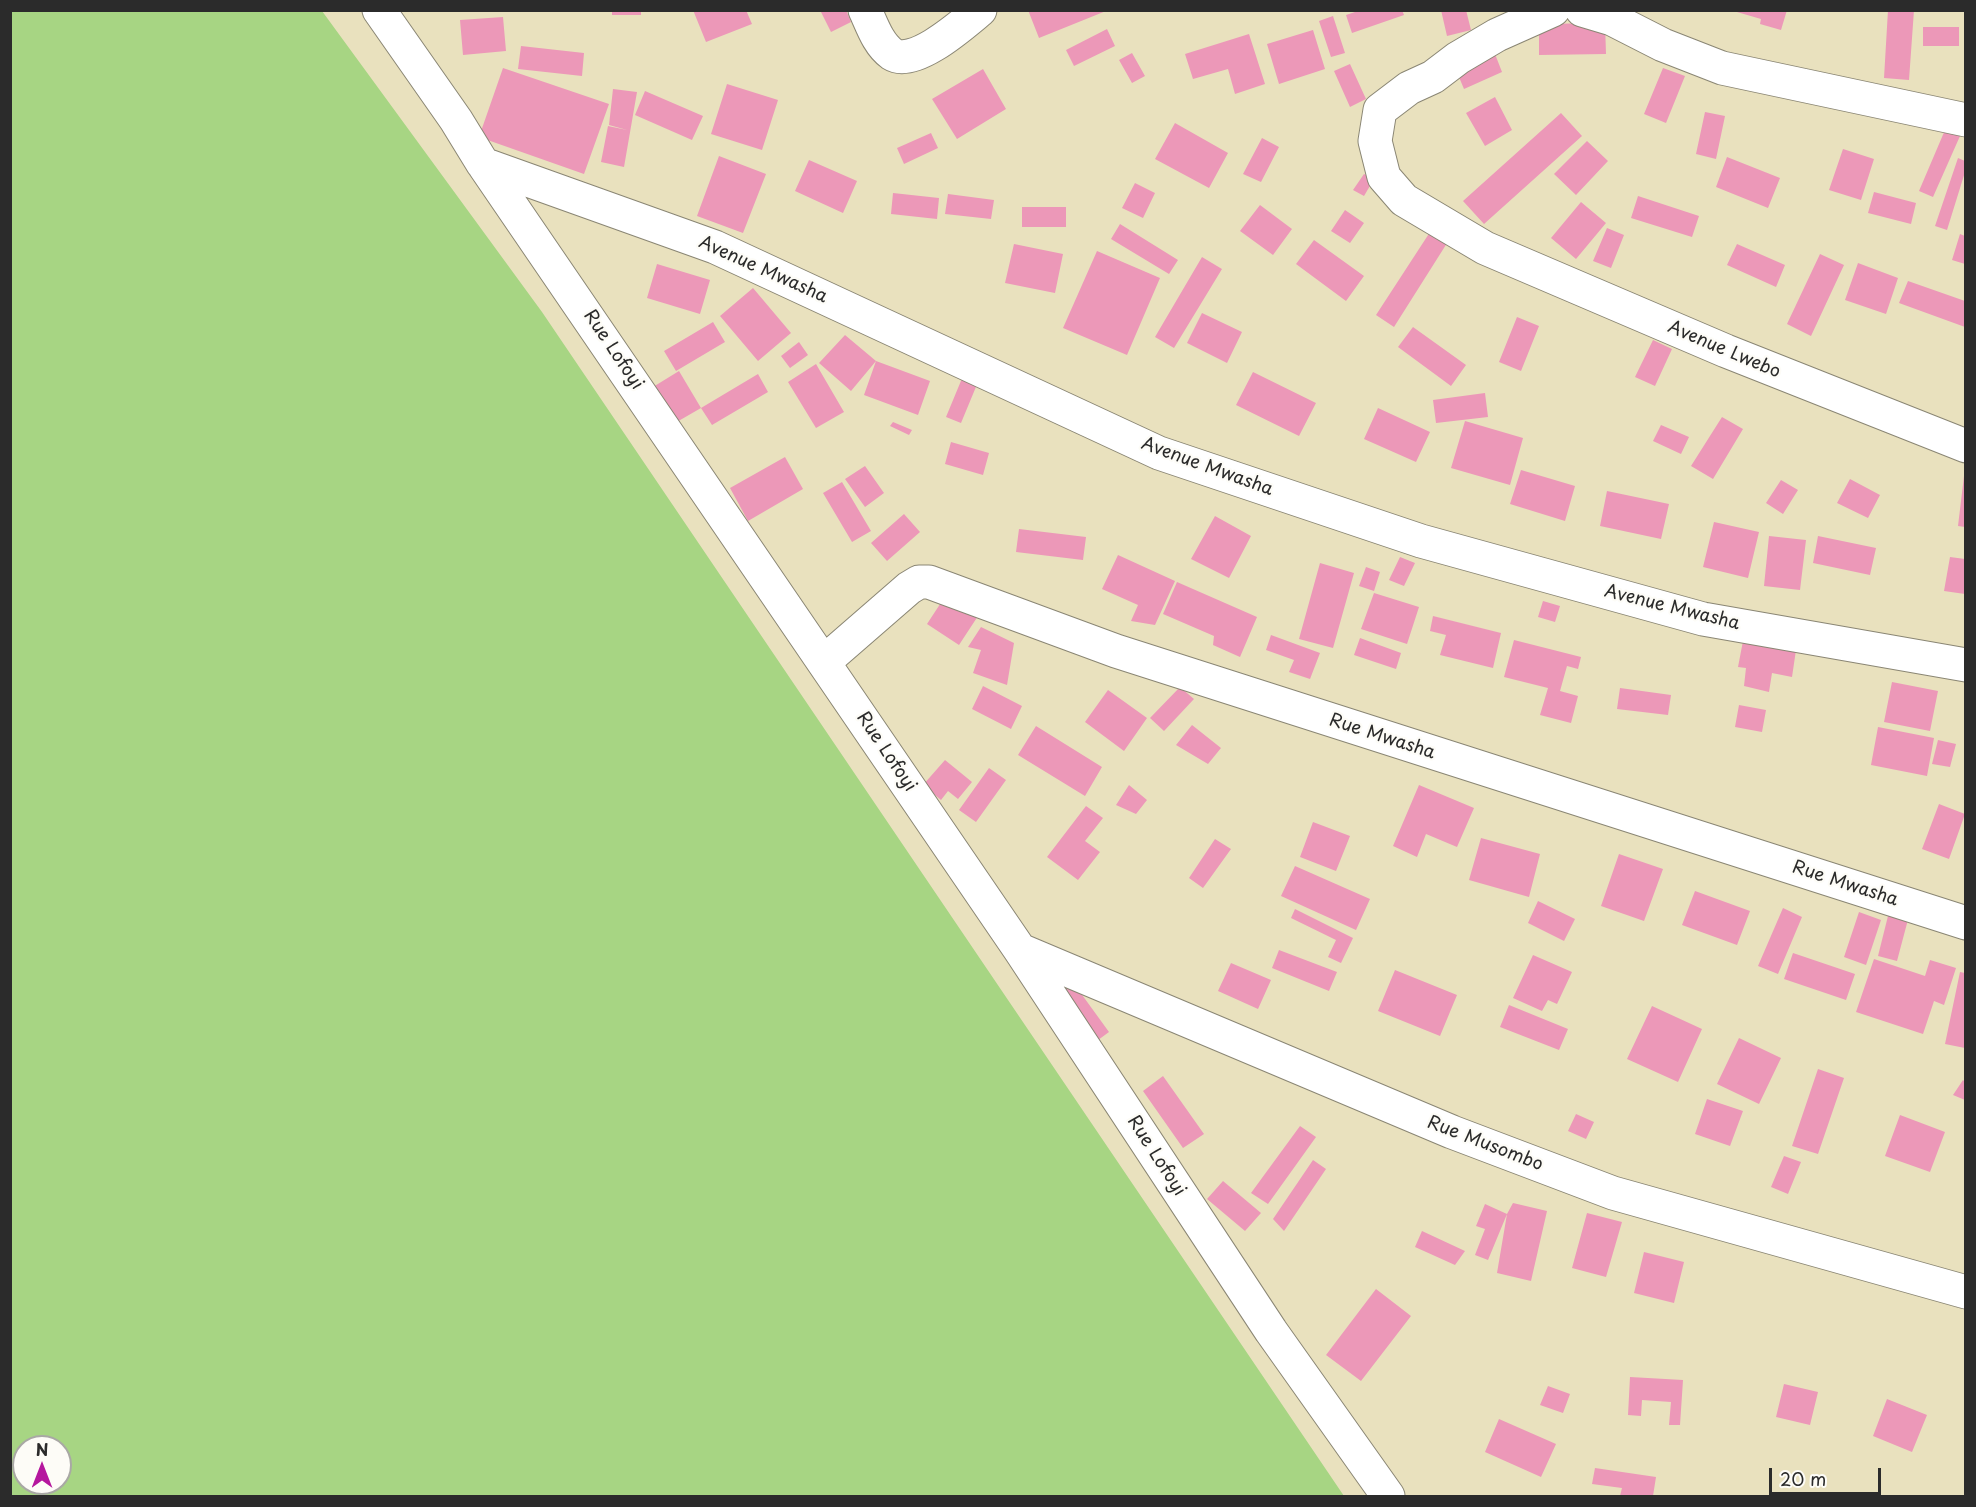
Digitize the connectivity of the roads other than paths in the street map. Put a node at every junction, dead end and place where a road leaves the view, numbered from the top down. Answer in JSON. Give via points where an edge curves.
{"nodes":[{"id":1,"x":379,"y":10,"type":"edge"},
{"id":2,"x":865,"y":10,"type":"edge"},
{"id":3,"x":980,"y":10,"type":"edge"},
{"id":4,"x":1553,"y":10,"type":"edge"},
{"id":5,"x":1582,"y":10,"type":"edge"},
{"id":6,"x":1965,"y":120,"type":"edge"},
{"id":7,"x":483,"y":164,"type":"junction"},
{"id":8,"x":1965,"y":446,"type":"edge"},
{"id":9,"x":825,"y":661,"type":"junction"},
{"id":10,"x":1965,"y":665,"type":"edge"},
{"id":11,"x":1965,"y":923,"type":"edge"},
{"id":12,"x":1020,"y":950,"type":"junction"},
{"id":13,"x":1965,"y":1292,"type":"edge"},
{"id":14,"x":1388,"y":1497,"type":"edge"}],
"edges":[{"from":1,"to":7,"type":"street","name":"Rue Lofoyi"},
{"from":2,"to":3,"type":"street","via":[[884,46],[894,55],[905,57],[929,48]]},
{"from":4,"to":8,"type":"street","name":"Avenue Lwebo","via":[[1497,35],[1380,110],[1375,141],[1384,177],[1404,200],[1485,248],[1726,351]]},
{"from":5,"to":6,"type":"street","via":[[1612,19],[1722,68]]},
{"from":7,"to":9,"type":"street","name":"Rue Lofoyi"},
{"from":7,"to":10,"type":"street","name":"Avenue Mwasha","via":[[715,247],[1159,453],[1421,541],[1703,619]]},
{"from":9,"to":11,"type":"street","name":"Rue Mwasha","via":[[909,588],[929,582],[1127,655]]},
{"from":9,"to":12,"type":"street","name":"Rue Lofoyi"},
{"from":12,"to":13,"type":"street","name":"Rue Musombo","via":[[1431,1123],[1613,1193]]},
{"from":12,"to":14,"type":"street","name":"Rue Lofoyi","via":[[1271,1331]]}]}
